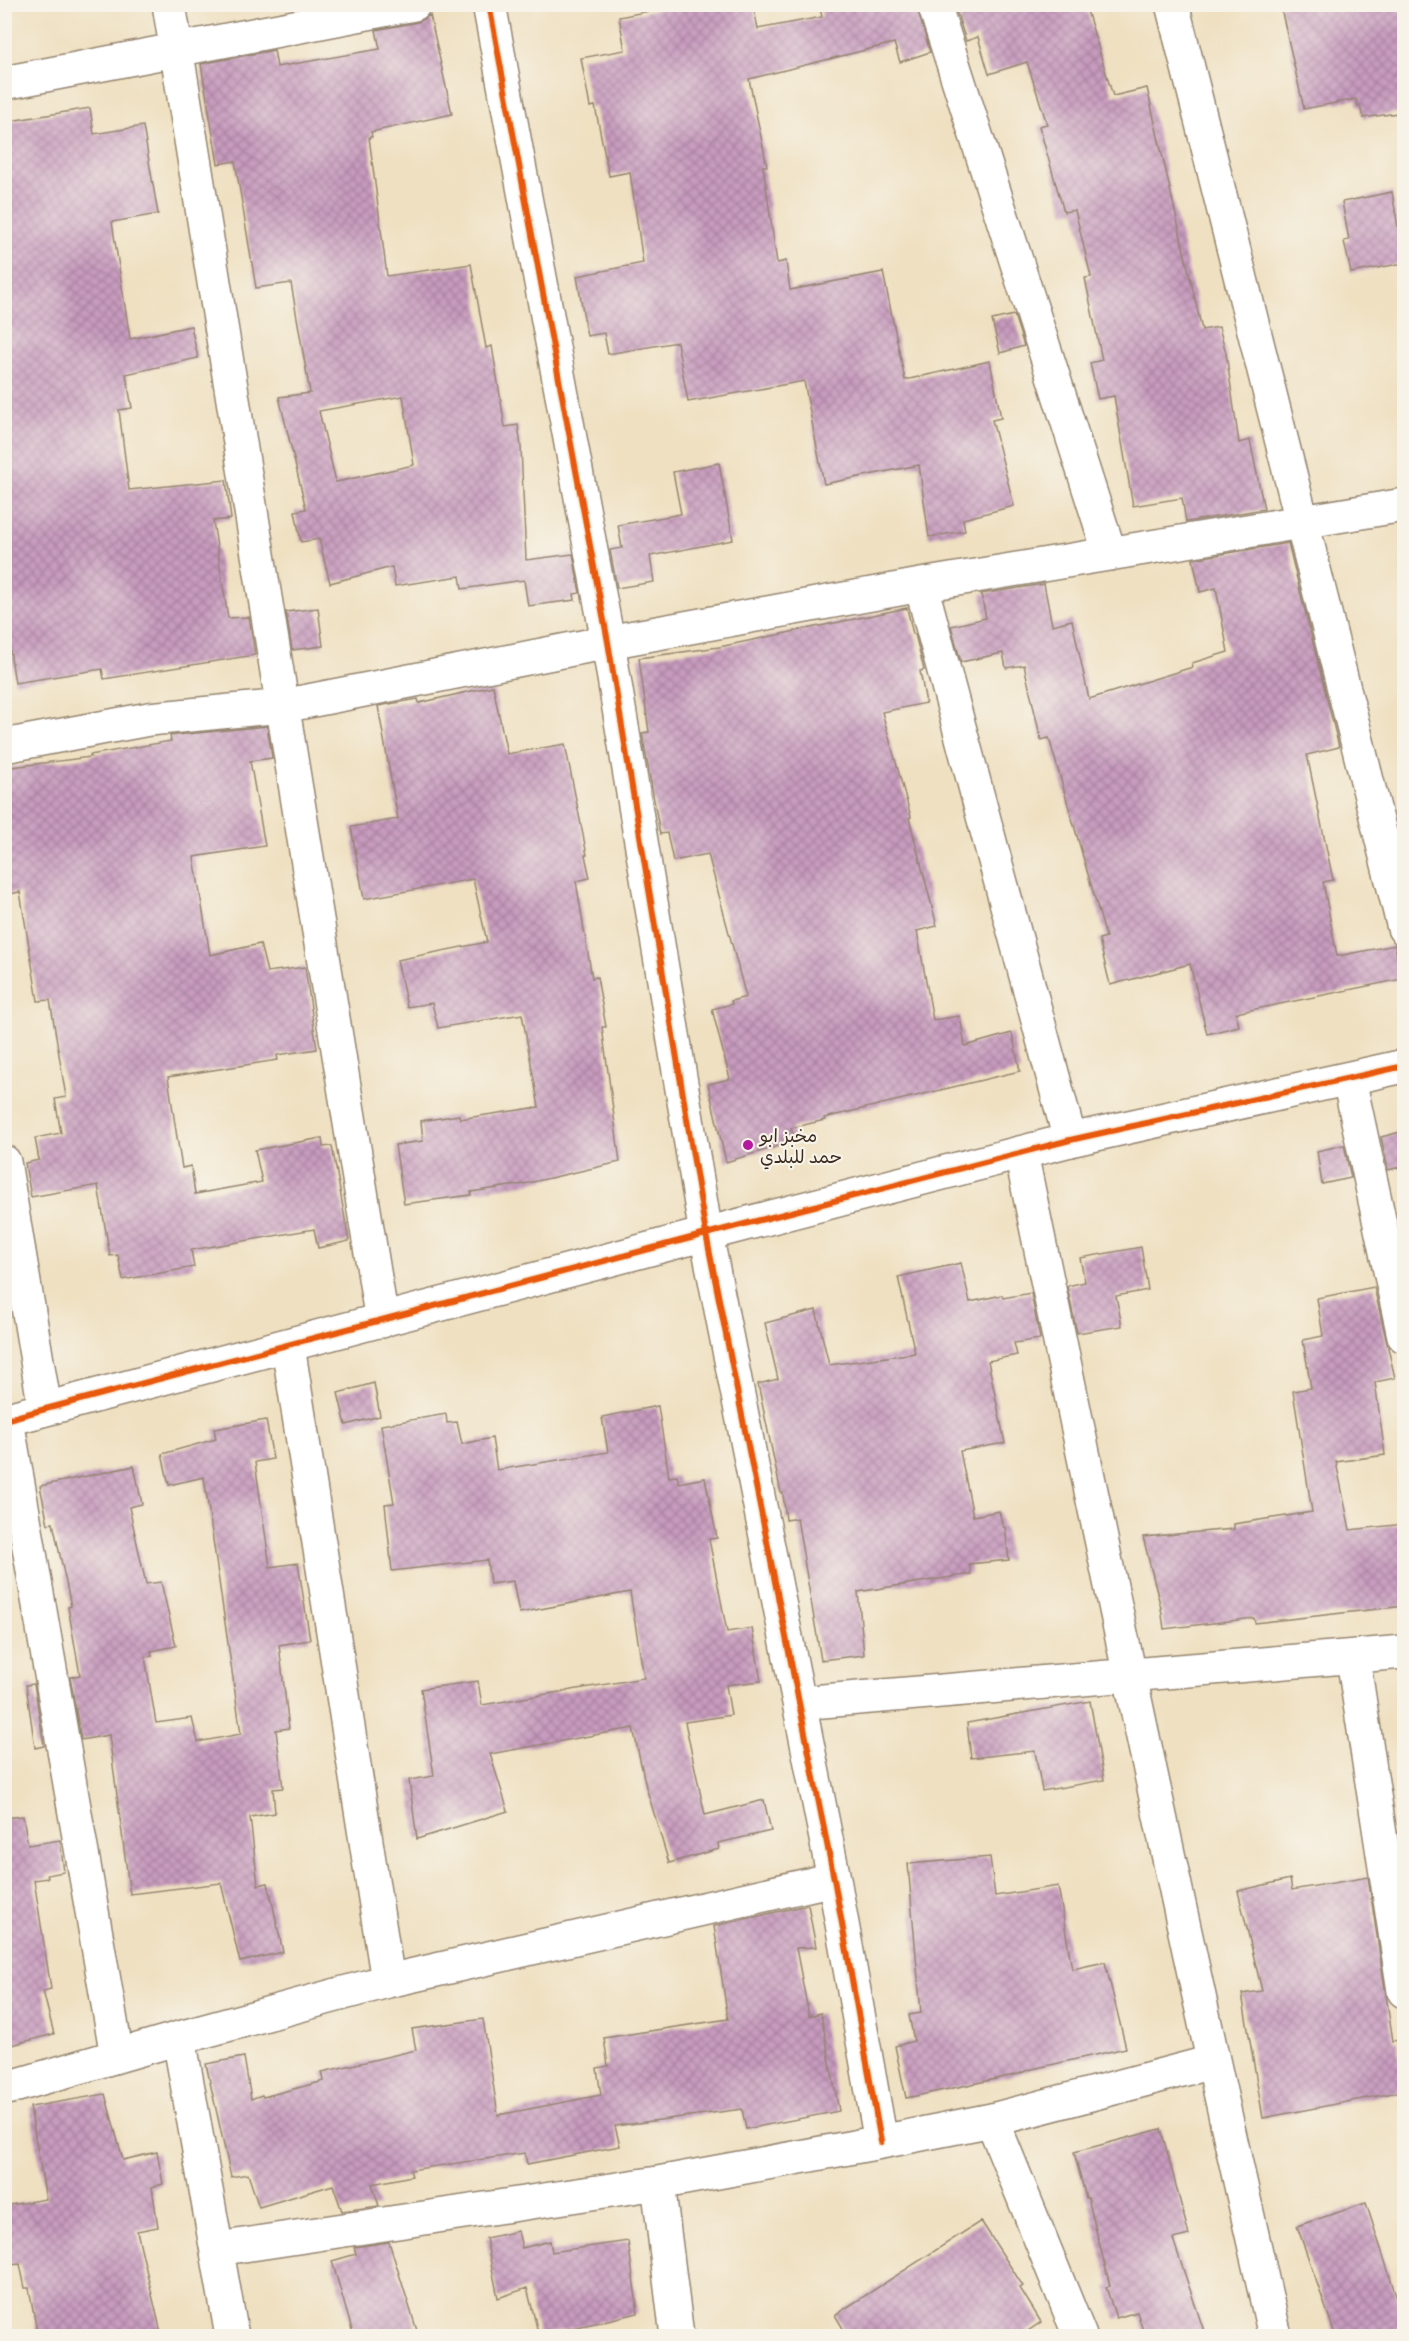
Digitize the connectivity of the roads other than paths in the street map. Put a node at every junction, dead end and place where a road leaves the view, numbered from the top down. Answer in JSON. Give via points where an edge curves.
{"nodes":[{"id":1,"x":169,"y":4,"type":"edge"},
{"id":2,"x":414,"y":4,"type":"edge"},
{"id":3,"x":489,"y":4,"type":"edge"},
{"id":4,"x":934,"y":4,"type":"edge"},
{"id":5,"x":1172,"y":4,"type":"edge"},
{"id":6,"x":176,"y":51,"type":"junction"},
{"id":7,"x":4,"y":83,"type":"edge"},
{"id":8,"x":1404,"y":505,"type":"edge"},
{"id":9,"x":1302,"y":521,"type":"junction"},
{"id":10,"x":1110,"y":554,"type":"junction"},
{"id":11,"x":921,"y":585,"type":"junction"},
{"id":12,"x":608,"y":642,"type":"junction"},
{"id":13,"x":283,"y":706,"type":"junction"},
{"id":14,"x":4,"y":746,"type":"edge"},
{"id":15,"x":1404,"y":928,"type":"edge"},
{"id":16,"x":1404,"y":1066,"type":"edge"},
{"id":17,"x":1349,"y":1079,"type":"junction"},
{"id":18,"x":1070,"y":1140,"type":"junction"},
{"id":19,"x":1021,"y":1153,"type":"junction"},
{"id":20,"x":4,"y":1162,"type":"edge"},
{"id":21,"x":706,"y":1234,"type":"junction"},
{"id":22,"x":382,"y":1321,"type":"junction"},
{"id":23,"x":1404,"y":1336,"type":"edge"},
{"id":24,"x":288,"y":1346,"type":"junction"},
{"id":25,"x":45,"y":1409,"type":"junction"},
{"id":26,"x":6,"y":1420,"type":"edge"},
{"id":27,"x":1404,"y":1652,"type":"edge"},
{"id":28,"x":1353,"y":1658,"type":"junction"},
{"id":29,"x":1129,"y":1677,"type":"junction"},
{"id":30,"x":799,"y":1703,"type":"junction"},
{"id":31,"x":834,"y":1878,"type":"junction"},
{"id":32,"x":1401,"y":1953,"type":"edge"},
{"id":33,"x":388,"y":1981,"type":"junction"},
{"id":34,"x":1404,"y":1991,"type":"edge"},
{"id":35,"x":179,"y":2038,"type":"junction"},
{"id":36,"x":117,"y":2056,"type":"junction"},
{"id":37,"x":1212,"y":2062,"type":"junction"},
{"id":38,"x":4,"y":2089,"type":"edge"},
{"id":39,"x":992,"y":2120,"type":"junction"},
{"id":40,"x":881,"y":2142,"type":"junction"},
{"id":41,"x":658,"y":2183,"type":"junction"},
{"id":42,"x":217,"y":2249,"type":"junction"},
{"id":43,"x":232,"y":2337,"type":"edge"},
{"id":44,"x":677,"y":2337,"type":"edge"},
{"id":45,"x":1080,"y":2337,"type":"edge"},
{"id":46,"x":1275,"y":2337,"type":"edge"}],
"edges":[{"from":1,"to":6,"type":"street"},
{"from":2,"to":6,"type":"street"},
{"from":3,"to":12,"type":"street"},
{"from":4,"to":10,"type":"street"},
{"from":5,"to":9,"type":"street"},
{"from":6,"to":7,"type":"street"},
{"from":6,"to":13,"type":"street"},
{"from":8,"to":9,"type":"street"},
{"from":9,"to":10,"type":"street"},
{"from":9,"to":15,"type":"street"},
{"from":10,"to":11,"type":"street"},
{"from":11,"to":12,"type":"street"},
{"from":11,"to":18,"type":"street"},
{"from":12,"to":13,"type":"street"},
{"from":12,"to":21,"type":"street"},
{"from":13,"to":14,"type":"street","via":[[149,719]]},
{"from":13,"to":22,"type":"street"},
{"from":16,"to":17,"type":"street"},
{"from":17,"to":18,"type":"street"},
{"from":17,"to":23,"type":"street"},
{"from":18,"to":19,"type":"street"},
{"from":19,"to":21,"type":"street"},
{"from":19,"to":29,"type":"street"},
{"from":20,"to":25,"type":"street"},
{"from":21,"to":22,"type":"street"},
{"from":21,"to":30,"type":"street"},
{"from":22,"to":24,"type":"street"},
{"from":24,"to":25,"type":"street"},
{"from":24,"to":33,"type":"street"},
{"from":25,"to":26,"type":"street"},
{"from":26,"to":36,"type":"street"},
{"from":27,"to":28,"type":"street"},
{"from":28,"to":29,"type":"street"},
{"from":28,"to":32,"type":"street"},
{"from":29,"to":30,"type":"street"},
{"from":29,"to":37,"type":"street"},
{"from":30,"to":31,"type":"street"},
{"from":31,"to":33,"type":"street"},
{"from":31,"to":40,"type":"street"},
{"from":32,"to":34,"type":"street"},
{"from":33,"to":35,"type":"street"},
{"from":35,"to":36,"type":"street"},
{"from":35,"to":42,"type":"street"},
{"from":36,"to":38,"type":"street"},
{"from":37,"to":39,"type":"street"},
{"from":37,"to":46,"type":"street"},
{"from":39,"to":40,"type":"street"},
{"from":39,"to":45,"type":"street"},
{"from":40,"to":41,"type":"street"},
{"from":41,"to":42,"type":"street"},
{"from":41,"to":44,"type":"street"},
{"from":42,"to":43,"type":"street"}]}
